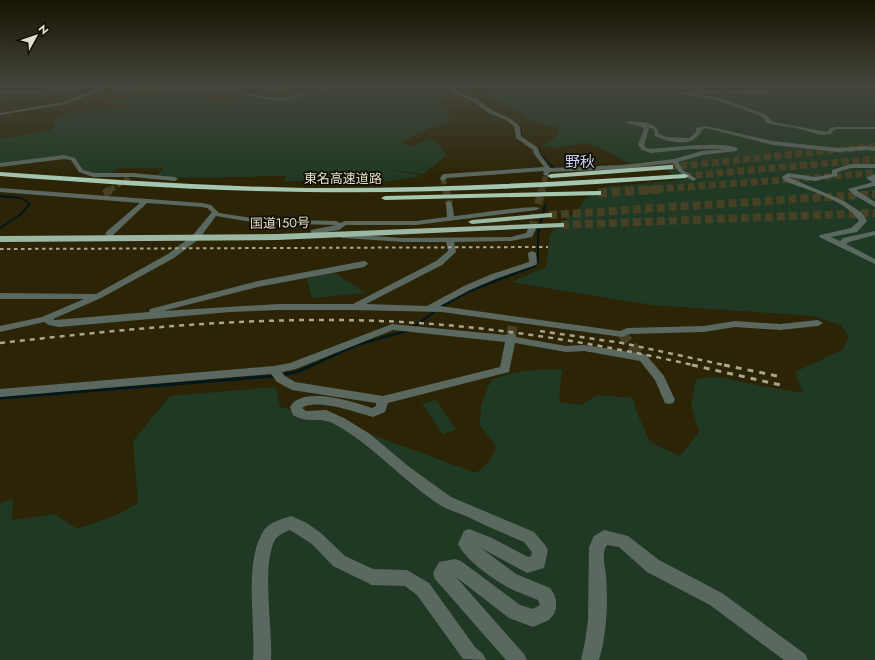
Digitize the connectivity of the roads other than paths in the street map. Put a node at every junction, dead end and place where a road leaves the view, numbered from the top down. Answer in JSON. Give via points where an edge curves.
{"nodes":[{"id":1,"x":500,"y":116,"type":"edge"},
{"id":2,"x":764,"y":116,"type":"edge"},
{"id":3,"x":875,"y":128,"type":"edge"},
{"id":4,"x":875,"y":149,"type":"edge"},
{"id":5,"x":672,"y":164,"type":"junction"},
{"id":6,"x":0,"y":166,"type":"edge"},
{"id":7,"x":875,"y":166,"type":"edge"},
{"id":8,"x":546,"y":172,"type":"junction"},
{"id":9,"x":0,"y":174,"type":"edge"},
{"id":10,"x":875,"y":176,"type":"edge"},
{"id":11,"x":689,"y":178,"type":"joint"},
{"id":12,"x":175,"y":179,"type":"dead end"},
{"id":13,"x":443,"y":179,"type":"dead end"},
{"id":14,"x":0,"y":182,"type":"edge"},
{"id":15,"x":875,"y":183,"type":"edge"},
{"id":16,"x":0,"y":190,"type":"edge"},
{"id":17,"x":598,"y":193,"type":"tunnel mouth"},
{"id":18,"x":104,"y":194,"type":"tunnel mouth"},
{"id":19,"x":96,"y":198,"type":"junction"},
{"id":20,"x":146,"y":201,"type":"junction"},
{"id":21,"x":449,"y":203,"type":"tunnel mouth"},
{"id":22,"x":875,"y":205,"type":"edge"},
{"id":23,"x":537,"y":209,"type":"dead end"},
{"id":24,"x":214,"y":214,"type":"junction"},
{"id":25,"x":549,"y":215,"type":"tunnel mouth"},
{"id":26,"x":451,"y":219,"type":"junction"},
{"id":27,"x":345,"y":223,"type":"junction"},
{"id":28,"x":561,"y":225,"type":"tunnel mouth"},
{"id":29,"x":532,"y":229,"type":"dead end"},
{"id":30,"x":314,"y":232,"type":"junction"},
{"id":31,"x":875,"y":233,"type":"edge"},
{"id":32,"x":0,"y":234,"type":"edge"},
{"id":33,"x":109,"y":234,"type":"junction"},
{"id":34,"x":198,"y":235,"type":"junction"},
{"id":35,"x":332,"y":235,"type":"junction"},
{"id":36,"x":0,"y":239,"type":"edge"},
{"id":37,"x":449,"y":239,"type":"junction"},
{"id":38,"x":841,"y":244,"type":"junction"},
{"id":39,"x":532,"y":253,"type":"dead end"},
{"id":40,"x":875,"y":262,"type":"edge"},
{"id":41,"x":364,"y":264,"type":"dead end"},
{"id":42,"x":0,"y":296,"type":"edge"},
{"id":43,"x":98,"y":296,"type":"junction"},
{"id":44,"x":354,"y":307,"type":"junction"},
{"id":45,"x":430,"y":308,"type":"junction"},
{"id":46,"x":132,"y":317,"type":"junction"},
{"id":47,"x":45,"y":319,"type":"junction"},
{"id":48,"x":818,"y":323,"type":"dead end"},
{"id":49,"x":0,"y":329,"type":"edge"},
{"id":50,"x":511,"y":338,"type":"junction"},
{"id":51,"x":277,"y":373,"type":"junction"},
{"id":52,"x":0,"y":393,"type":"edge"},
{"id":53,"x":383,"y":400,"type":"junction"},
{"id":54,"x":669,"y":400,"type":"dead end"},
{"id":55,"x":262,"y":660,"type":"edge"},
{"id":56,"x":477,"y":660,"type":"edge"},
{"id":57,"x":518,"y":660,"type":"edge"},
{"id":58,"x":590,"y":660,"type":"edge"},
{"id":59,"x":799,"y":660,"type":"edge"}],
"edges":[{"from":1,"to":8,"type":"street","via":[[516,125],[518,137],[536,149],[548,169]]},
{"from":2,"to":3,"type":"street","via":[[774,124],[801,127],[818,133],[829,133],[837,128]]},
{"from":4,"to":5,"type":"street","via":[[838,150],[773,143],[706,127],[698,129],[699,132],[691,139],[670,140],[660,138],[653,126],[628,122],[647,129],[641,145],[651,151],[691,146],[736,149],[702,153]]},
{"from":5,"to":8,"type":"street"},
{"from":5,"to":9,"type":"highway","name":"東名高速道路","via":[[509,179],[329,185],[188,183]]},
{"from":5,"to":11,"type":"street"},
{"from":6,"to":12,"type":"street","via":[[64,157],[73,159],[86,174]]},
{"from":7,"to":38,"type":"street","via":[[851,166],[834,171],[835,175],[815,179],[788,175],[785,177],[846,205],[862,216],[863,221],[854,230],[823,237]]},
{"from":8,"to":13,"type":"street","via":[[444,176]]},
{"from":9,"to":11,"type":"highway","name":"東名高速道路","via":[[185,187],[350,190]]},
{"from":10,"to":15,"type":"street","via":[[869,178]]},
{"from":14,"to":17,"type":"highway","name":"東名高速道路","via":[[172,194],[302,198]]},
{"from":15,"to":22,"type":"street","via":[[851,189]]},
{"from":16,"to":19,"type":"street"},
{"from":18,"to":19,"type":"street"},
{"from":19,"to":20,"type":"street"},
{"from":20,"to":24,"type":"street","via":[[202,204],[214,208]]},
{"from":20,"to":33,"type":"street"},
{"from":21,"to":26,"type":"street"},
{"from":23,"to":26,"type":"street","via":[[524,208]]},
{"from":24,"to":27,"type":"street","via":[[258,221]]},
{"from":24,"to":34,"type":"street"},
{"from":25,"to":30,"type":"highway","name":"国道150号"},
{"from":26,"to":27,"type":"street","via":[[416,223]]},
{"from":27,"to":30,"type":"street","via":[[336,228]]},
{"from":28,"to":35,"type":"highway","name":"国道150号"},
{"from":29,"to":37,"type":"street","via":[[529,235],[511,239]]},
{"from":30,"to":34,"type":"highway","name":"国道150号"},
{"from":31,"to":38,"type":"street","via":[[846,240]]},
{"from":32,"to":33,"type":"highway","name":"国道150号"},
{"from":33,"to":34,"type":"highway","name":"国道150号"},
{"from":34,"to":35,"type":"highway","name":"国道150号"},
{"from":34,"to":36,"type":"highway","name":"国道150号"},
{"from":34,"to":43,"type":"street","via":[[171,256]]},
{"from":35,"to":37,"type":"street","via":[[403,240]]},
{"from":37,"to":44,"type":"street","via":[[452,252],[440,263]]},
{"from":38,"to":40,"type":"street"},
{"from":39,"to":45,"type":"street","via":[[533,263],[467,288]]},
{"from":41,"to":46,"type":"street","via":[[258,284]]},
{"from":42,"to":43,"type":"street"},
{"from":43,"to":47,"type":"street"},
{"from":44,"to":45,"type":"street"},
{"from":44,"to":46,"type":"street","via":[[278,307]]},
{"from":45,"to":48,"type":"street","via":[[622,334],[627,331],[704,329],[735,324],[780,326]]},
{"from":46,"to":47,"type":"street","via":[[60,324]]},
{"from":47,"to":49,"type":"street"},
{"from":50,"to":51,"type":"street","via":[[392,327]]},
{"from":50,"to":53,"type":"street","via":[[505,369]]},
{"from":50,"to":54,"type":"street","via":[[566,349],[584,348],[643,358],[660,379]]},
{"from":51,"to":52,"type":"street"},
{"from":51,"to":53,"type":"street","via":[[292,386]]},
{"from":53,"to":57,"type":"street","via":[[381,409],[372,413],[352,406],[309,400],[296,407],[297,412],[304,416],[326,415],[340,421],[366,438],[403,470],[446,501],[529,537],[540,550],[538,563],[527,565],[469,536],[466,544],[510,580],[544,594],[548,600],[548,608],[533,618],[515,612],[455,567],[445,568],[441,573]]},
{"from":55,"to":56,"type":"street","via":[[260,564],[270,534],[279,527],[291,523],[317,539],[339,561],[372,577],[407,578],[423,589],[469,653]]},
{"from":58,"to":59,"type":"street","via":[[594,650],[597,548],[604,537],[623,541],[653,566],[716,599]]}]}
